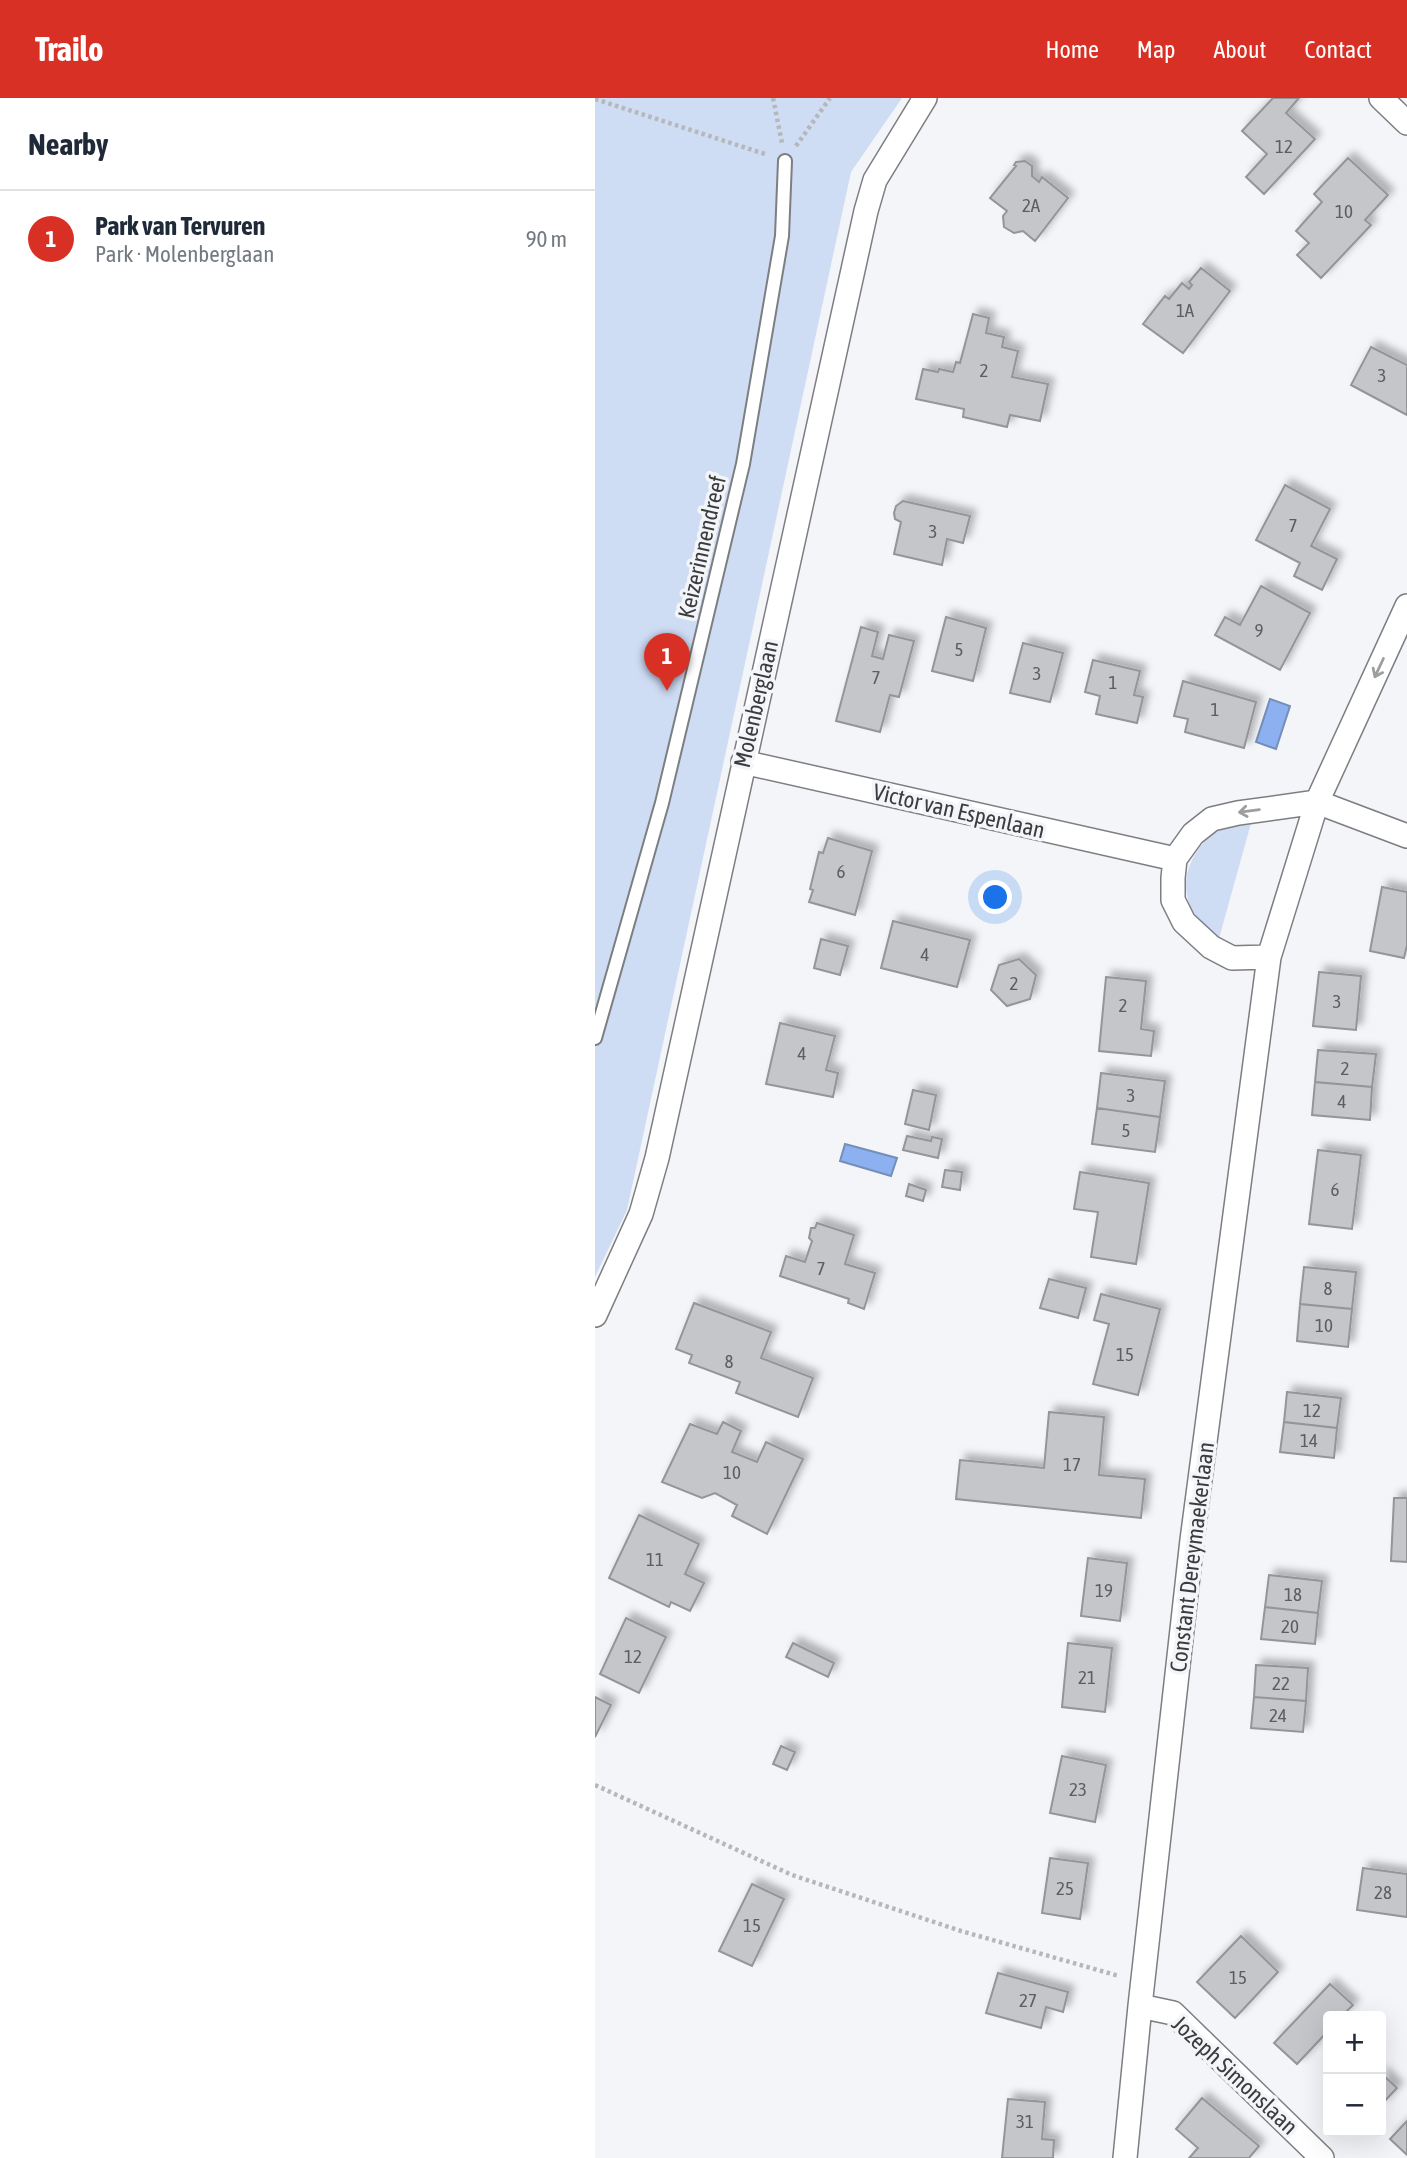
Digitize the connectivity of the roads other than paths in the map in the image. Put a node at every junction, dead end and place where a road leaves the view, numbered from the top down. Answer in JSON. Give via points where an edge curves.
{"nodes":[{"id":1,"x":925,"y":98,"type":"edge"},
{"id":2,"x":1381,"y":98,"type":"edge"},
{"id":3,"x":1407,"y":124,"type":"edge"},
{"id":4,"x":785,"y":161,"type":"road end"},
{"id":5,"x":1407,"y":606,"type":"edge"},
{"id":6,"x":743,"y":762,"type":"junction"},
{"id":7,"x":1317,"y":802,"type":"junction"},
{"id":8,"x":1407,"y":836,"type":"edge"},
{"id":9,"x":1175,"y":859,"type":"junction"},
{"id":10,"x":1269,"y":957,"type":"junction"},
{"id":11,"x":595,"y":1038,"type":"edge"},
{"id":12,"x":595,"y":1315,"type":"edge"},
{"id":13,"x":1140,"y":2007,"type":"junction"},
{"id":14,"x":1125,"y":2158,"type":"edge"},
{"id":15,"x":1322,"y":2158,"type":"edge"}],
"edges":[{"from":1,"to":6,"type":"street","name":"Molenberglaan","via":[[875,180],[866,211]]},
{"from":2,"to":3,"type":"street"},
{"from":4,"to":11,"type":"lane","name":"Keizerinnendreef","via":[[782,236],[743,464],[662,803]]},
{"from":5,"to":7,"type":"street","name":"Constant Dereymaekerlaan","one_way":true},
{"from":6,"to":9,"type":"street","name":"Victor van Espenlaan"},
{"from":6,"to":12,"type":"street","name":"Molenberglaan","via":[[657,1158],[641,1214]]},
{"from":7,"to":8,"type":"street"},
{"from":7,"to":9,"type":"street","one_way":true,"via":[[1212,819],[1193,834]]},
{"from":7,"to":10,"type":"street","name":"Constant Dereymaekerlaan"},
{"from":9,"to":10,"type":"street","via":[[1173,900],[1184,922],[1210,947],[1232,958]]},
{"from":10,"to":13,"type":"street","name":"Constant Dereymaekerlaan","via":[[1192,1540]]},
{"from":13,"to":14,"type":"street","name":"Constant Dereymaekerlaan"},
{"from":13,"to":15,"type":"street","name":"Jozeph Simonslaan","via":[[1173,2013]]}]}
